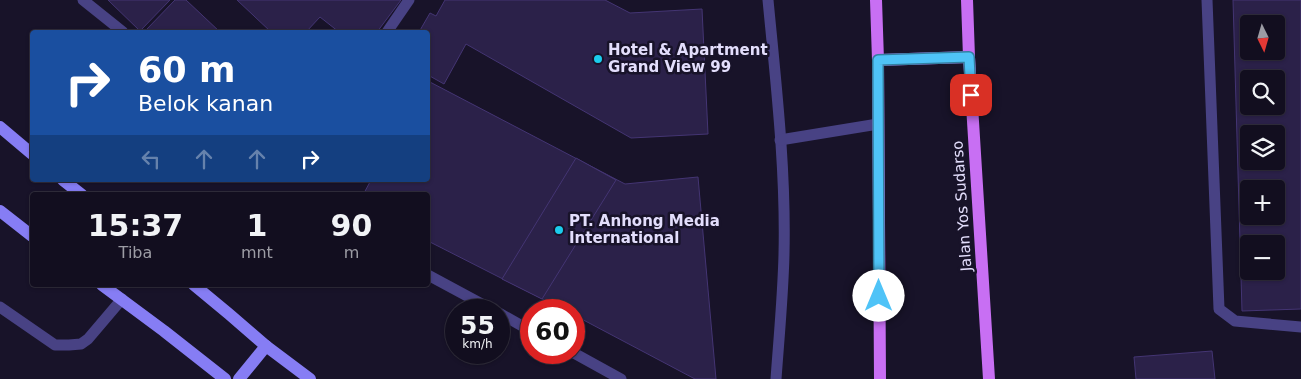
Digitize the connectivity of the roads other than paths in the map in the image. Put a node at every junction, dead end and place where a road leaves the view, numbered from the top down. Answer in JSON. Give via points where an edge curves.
{"nodes":[{"id":1,"x":83,"y":0,"type":"edge"},
{"id":2,"x":409,"y":0,"type":"edge"},
{"id":3,"x":768,"y":0,"type":"edge"},
{"id":4,"x":876,"y":0,"type":"edge"},
{"id":5,"x":967,"y":0,"type":"edge"},
{"id":6,"x":1207,"y":0,"type":"edge"},
{"id":7,"x":120,"y":30,"type":"edge"},
{"id":8,"x":388,"y":30,"type":"edge"},
{"id":9,"x":969,"y":57,"type":"junction"},
{"id":10,"x":878,"y":60,"type":"junction"},
{"id":11,"x":878,"y":124,"type":"junction"},
{"id":12,"x":0,"y":127,"type":"edge"},
{"id":13,"x":780,"y":140,"type":"junction"},
{"id":14,"x":30,"y":152,"type":"edge"},
{"id":15,"x":66,"y":182,"type":"edge"},
{"id":16,"x":78,"y":192,"type":"edge"},
{"id":17,"x":0,"y":211,"type":"edge"},
{"id":18,"x":30,"y":234,"type":"edge"},
{"id":19,"x":430,"y":276,"type":"edge"},
{"id":20,"x":105,"y":287,"type":"edge"},
{"id":21,"x":196,"y":287,"type":"edge"},
{"id":22,"x":473,"y":299,"type":"edge"},
{"id":23,"x":122,"y":300,"type":"junction"},
{"id":24,"x":0,"y":307,"type":"edge"},
{"id":25,"x":1301,"y":327,"type":"edge"},
{"id":26,"x":266,"y":346,"type":"junction"},
{"id":27,"x":585,"y":359,"type":"edge"},
{"id":28,"x":879,"y":377,"type":"edge"},
{"id":29,"x":225,"y":379,"type":"edge"},
{"id":30,"x":239,"y":379,"type":"edge"},
{"id":31,"x":310,"y":379,"type":"edge"},
{"id":32,"x":621,"y":379,"type":"edge"},
{"id":33,"x":776,"y":379,"type":"edge"},
{"id":34,"x":989,"y":379,"type":"edge"}],
"edges":[{"from":1,"to":7,"type":"lane"},
{"from":2,"to":8,"type":"lane"},
{"from":3,"to":13,"type":"lane"},
{"from":4,"to":10,"type":"main road"},
{"from":5,"to":9,"type":"main road","name":"Jalan Yos Sudarso"},
{"from":6,"to":25,"type":"lane","via":[[1218,309],[1235,321]]},
{"from":9,"to":10,"type":"main road"},
{"from":9,"to":34,"type":"main road","name":"Jalan Yos Sudarso"},
{"from":10,"to":11,"type":"main road"},
{"from":11,"to":13,"type":"lane"},
{"from":11,"to":28,"type":"main road"},
{"from":12,"to":14,"type":"main road"},
{"from":13,"to":33,"type":"lane","via":[[784,254]]},
{"from":15,"to":16,"type":"main road"},
{"from":17,"to":18,"type":"main road"},
{"from":19,"to":22,"type":"lane"},
{"from":20,"to":23,"type":"main road"},
{"from":21,"to":26,"type":"main road"},
{"from":23,"to":24,"type":"lane","via":[[88,339],[81,344],[69,345],[55,345]]},
{"from":23,"to":29,"type":"main road"},
{"from":26,"to":30,"type":"main road"},
{"from":26,"to":31,"type":"main road"},
{"from":27,"to":32,"type":"lane"}]}
